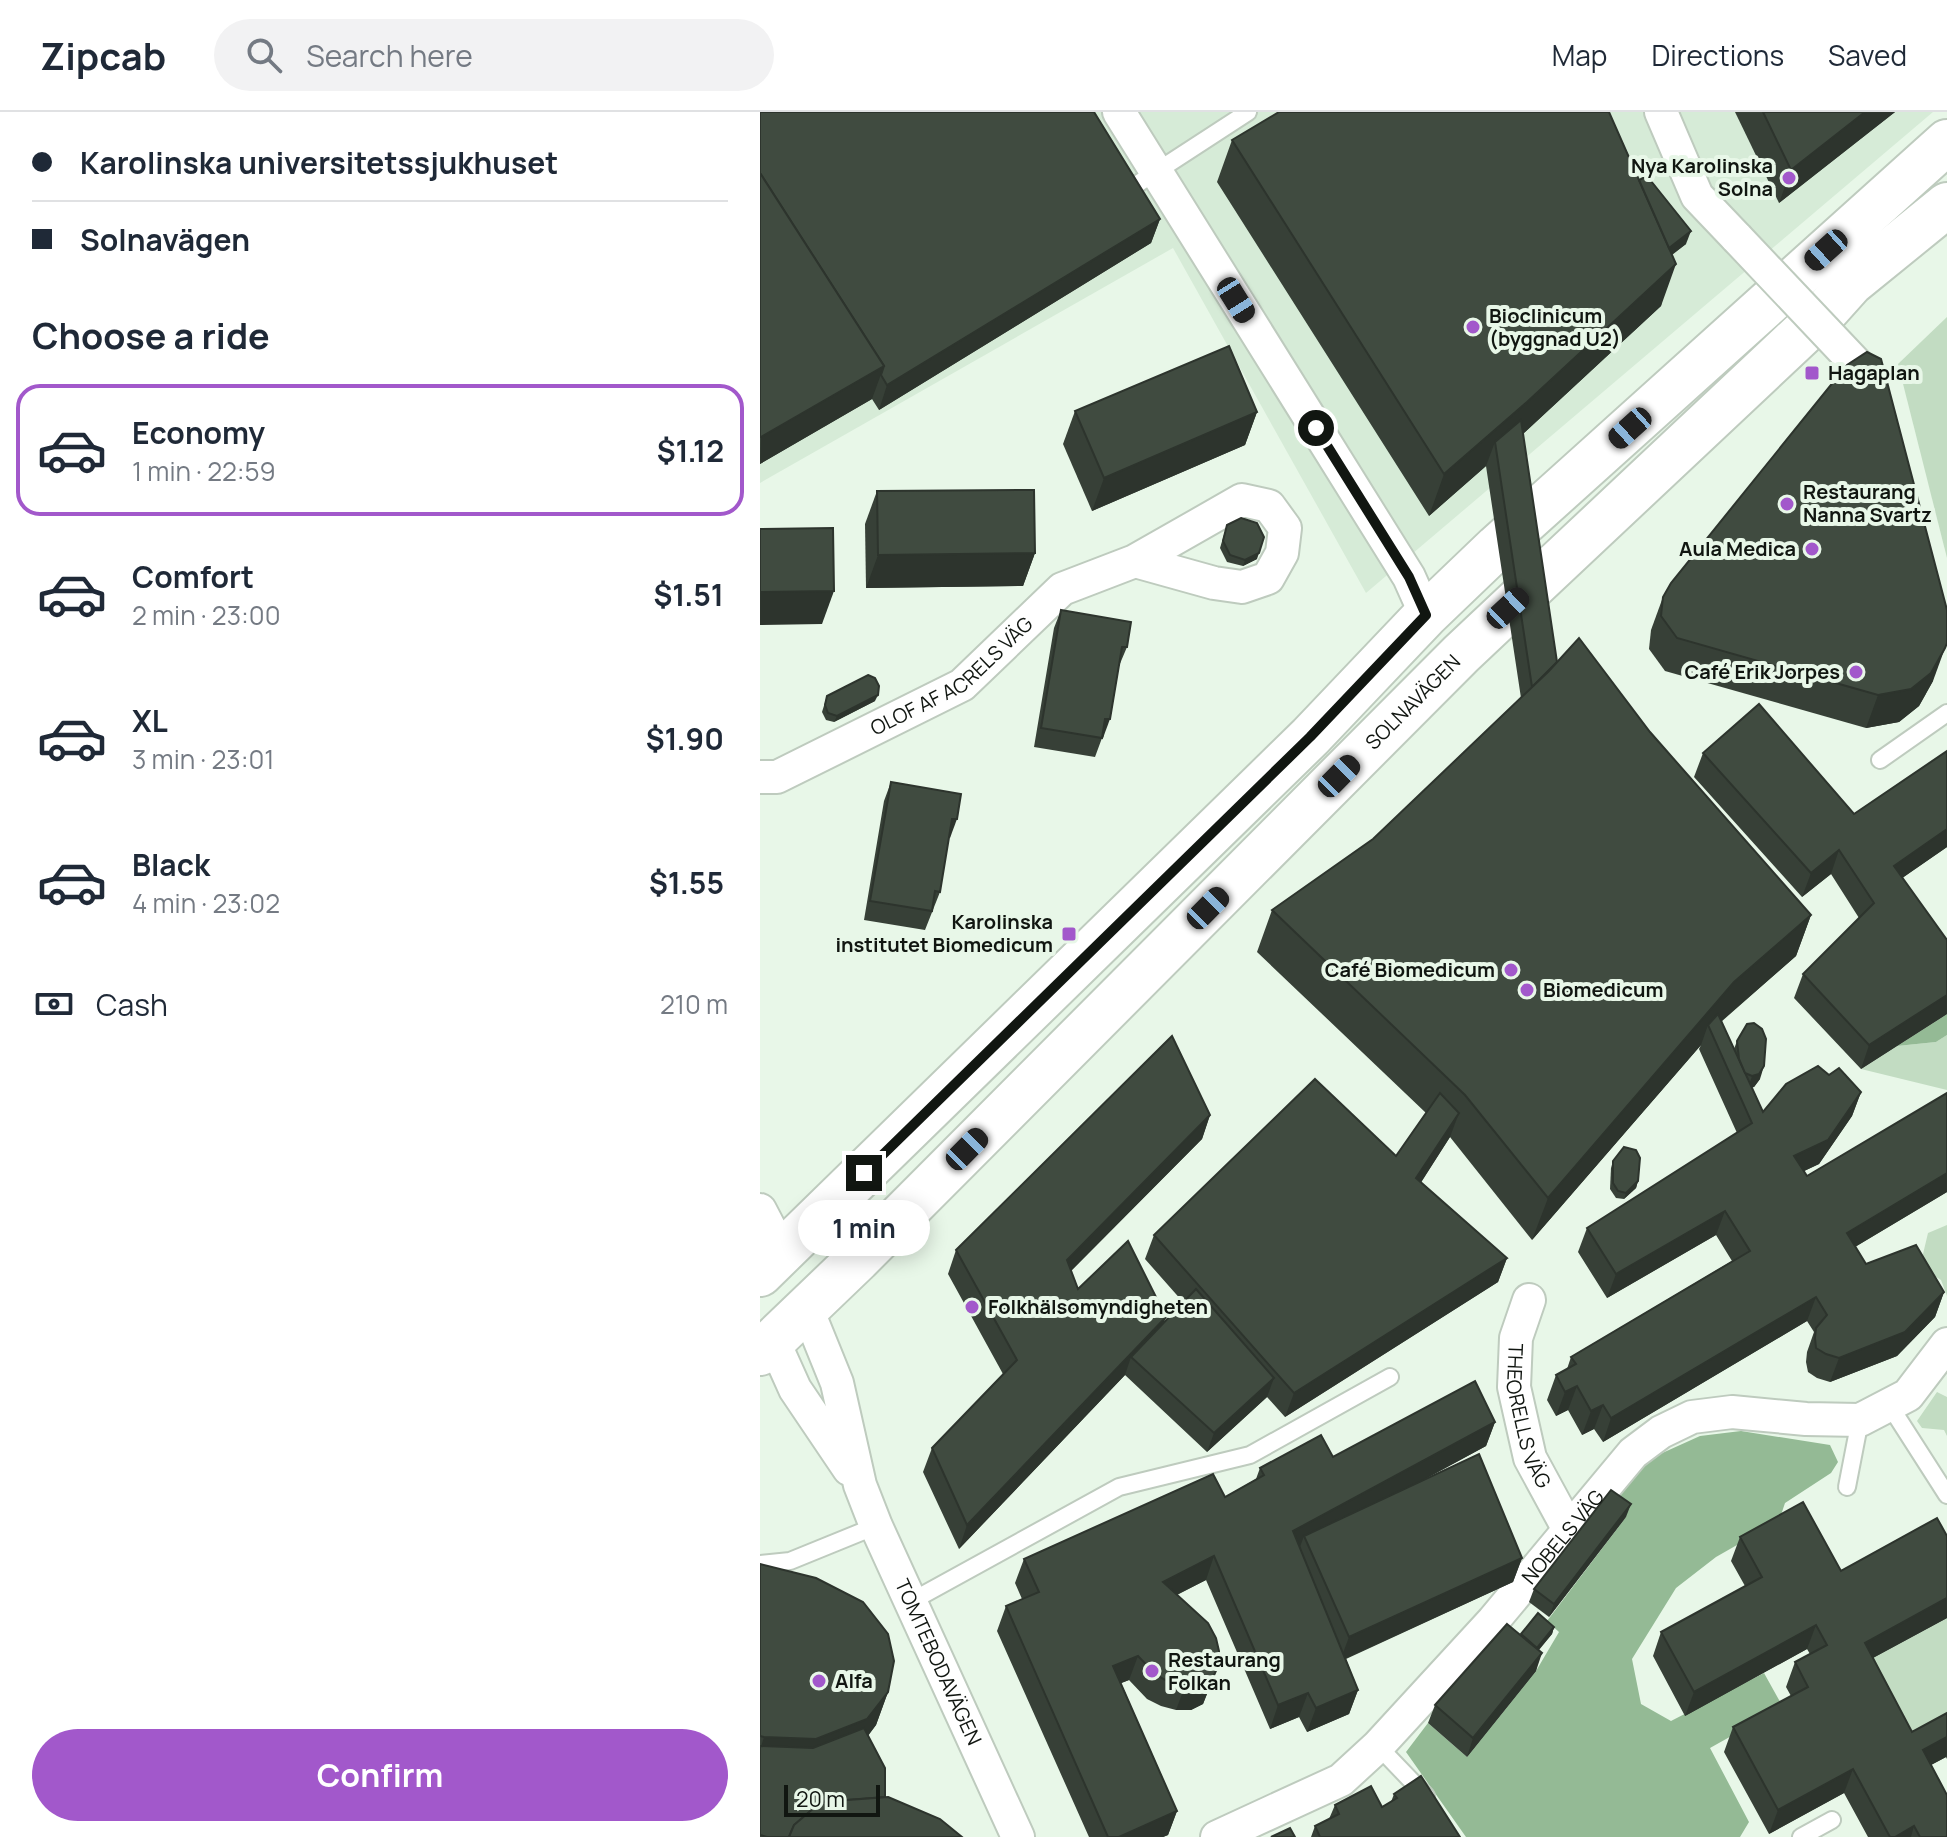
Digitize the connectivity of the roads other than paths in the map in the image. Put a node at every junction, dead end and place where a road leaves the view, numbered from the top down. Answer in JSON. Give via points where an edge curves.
{"nodes":[{"id":1,"x":1119,"y":112,"type":"edge"},
{"id":2,"x":1248,"y":112,"type":"edge"},
{"id":3,"x":1661,"y":112,"type":"edge"},
{"id":4,"x":1947,"y":142,"type":"edge"},
{"id":5,"x":1156,"y":172,"type":"junction"},
{"id":6,"x":1121,"y":195,"type":"edge"},
{"id":7,"x":1947,"y":205,"type":"edge"},
{"id":8,"x":1862,"y":370,"type":"edge"},
{"id":9,"x":1135,"y":561,"type":"dead end"},
{"id":10,"x":1426,"y":615,"type":"junction"},
{"id":11,"x":1461,"y":654,"type":"junction"},
{"id":12,"x":1947,"y":713,"type":"edge"},
{"id":13,"x":1880,"y":760,"type":"dead end"},
{"id":14,"x":760,"y":777,"type":"edge"},
{"id":15,"x":760,"y":1210,"type":"edge"},
{"id":16,"x":771,"y":1263,"type":"edge"},
{"id":17,"x":1529,"y":1300,"type":"dead end"},
{"id":18,"x":807,"y":1309,"type":"junction"},
{"id":19,"x":764,"y":1335,"type":"edge"},
{"id":20,"x":1947,"y":1344,"type":"edge"},
{"id":21,"x":1390,"y":1377,"type":"dead end"},
{"id":22,"x":1890,"y":1406,"type":"junction"},
{"id":23,"x":1860,"y":1420,"type":"junction"},
{"id":24,"x":860,"y":1485,"type":"junction"},
{"id":25,"x":1847,"y":1487,"type":"dead end"},
{"id":26,"x":1947,"y":1495,"type":"edge"},
{"id":27,"x":876,"y":1526,"type":"junction"},
{"id":28,"x":1568,"y":1528,"type":"junction"},
{"id":29,"x":760,"y":1564,"type":"edge"},
{"id":30,"x":910,"y":1602,"type":"junction"},
{"id":31,"x":1378,"y":1746,"type":"junction"},
{"id":32,"x":1435,"y":1807,"type":"edge"},
{"id":33,"x":1832,"y":1820,"type":"dead end"},
{"id":34,"x":1018,"y":1837,"type":"edge"},
{"id":35,"x":1217,"y":1837,"type":"edge"},
{"id":36,"x":1801,"y":1837,"type":"edge"}],
"edges":[{"from":1,"to":5,"type":"street"},
{"from":2,"to":5,"type":"lane"},
{"from":3,"to":8,"type":"street","bridge":true,"via":[[1697,196]]},
{"from":4,"to":10,"type":"main road"},
{"from":5,"to":6,"type":"lane"},
{"from":5,"to":10,"type":"street","via":[[1409,577]]},
{"from":7,"to":11,"type":"main road","name":"SOLNAVÄGEN","via":[[1851,283]]},
{"from":9,"to":14,"type":"street","name":"OLOF AF ACRELS VÄG","via":[[1062,589],[962,685],[777,777]]},
{"from":10,"to":11,"type":"main road"},
{"from":10,"to":16,"type":"main road","via":[[1310,737]]},
{"from":11,"to":18,"type":"main road","name":"SOLNAVÄGEN"},
{"from":12,"to":13,"type":"lane"},
{"from":15,"to":16,"type":"street"},
{"from":16,"to":18,"type":"main road"},
{"from":17,"to":28,"type":"street","name":"THEORELLS VÄG","via":[[1516,1338],[1514,1387],[1530,1458]]},
{"from":18,"to":19,"type":"main road","name":"SOLNAVÄGEN"},
{"from":18,"to":24,"type":"street","name":"TOMTEBODAVÄGEN","via":[[837,1383]]},
{"from":19,"to":24,"type":"street","name":"TOMTEBODAVÄGEN"},
{"from":20,"to":22,"type":"street","name":"NOBELS VÄG","via":[[1908,1395]]},
{"from":21,"to":30,"type":"lane","via":[[1250,1455],[1119,1487]]},
{"from":22,"to":23,"type":"street","name":"NOBELS VÄG"},
{"from":22,"to":26,"type":"lane"},
{"from":23,"to":25,"type":"lane"},
{"from":23,"to":28,"type":"street","name":"NOBELS VÄG","via":[[1732,1412],[1692,1417],[1633,1453]]},
{"from":24,"to":27,"type":"street","name":"TOMTEBODAVÄGEN"},
{"from":27,"to":29,"type":"lane","via":[[790,1561]]},
{"from":27,"to":30,"type":"street","name":"TOMTEBODAVÄGEN"},
{"from":28,"to":31,"type":"street","name":"NOBELS VÄG","via":[[1493,1621]]},
{"from":30,"to":34,"type":"street","name":"TOMTEBODAVÄGEN"},
{"from":31,"to":32,"type":"lane"},
{"from":31,"to":35,"type":"street","name":"NOBELS VÄG","via":[[1341,1780]]},
{"from":33,"to":36,"type":"lane"}]}
